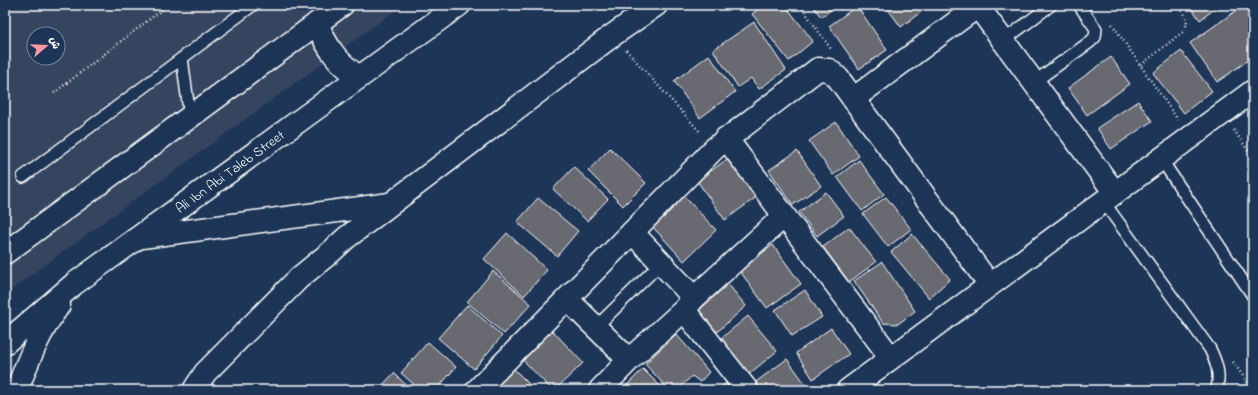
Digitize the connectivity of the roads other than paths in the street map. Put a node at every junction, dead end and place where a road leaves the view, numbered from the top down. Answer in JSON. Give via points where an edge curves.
{"nodes":[{"id":1,"x":253,"y":5,"type":"edge"},
{"id":2,"x":342,"y":5,"type":"edge"},
{"id":3,"x":459,"y":5,"type":"edge"},
{"id":4,"x":656,"y":5,"type":"edge"},
{"id":5,"x":978,"y":5,"type":"edge"},
{"id":6,"x":1051,"y":5,"type":"edge"},
{"id":7,"x":1079,"y":5,"type":"edge"},
{"id":8,"x":317,"y":23,"type":"junction"},
{"id":9,"x":1003,"y":40,"type":"junction"},
{"id":10,"x":182,"y":58,"type":"junction"},
{"id":11,"x":359,"y":77,"type":"junction"},
{"id":12,"x":1034,"y":82,"type":"junction"},
{"id":13,"x":1253,"y":91,"type":"edge"},
{"id":14,"x":853,"y":99,"type":"junction"},
{"id":15,"x":190,"y":118,"type":"junction"},
{"id":16,"x":720,"y":143,"type":"junction"},
{"id":17,"x":1161,"y":159,"type":"junction"},
{"id":18,"x":22,"y":178,"type":"dead end"},
{"id":19,"x":1109,"y":197,"type":"junction"},
{"id":20,"x":390,"y":204,"type":"junction"},
{"id":21,"x":784,"y":216,"type":"junction"},
{"id":22,"x":33,"y":232,"type":"junction"},
{"id":23,"x":632,"y":232,"type":"junction"},
{"id":24,"x":139,"y":237,"type":"junction"},
{"id":25,"x":5,"y":238,"type":"edge"},
{"id":26,"x":5,"y":253,"type":"edge"},
{"id":27,"x":661,"y":263,"type":"junction"},
{"id":28,"x":74,"y":284,"type":"junction"},
{"id":29,"x":990,"y":285,"type":"junction"},
{"id":30,"x":1253,"y":296,"type":"edge"},
{"id":31,"x":567,"y":299,"type":"junction"},
{"id":32,"x":689,"y":304,"type":"junction"},
{"id":33,"x":596,"y":327,"type":"junction"},
{"id":34,"x":5,"y":343,"type":"edge"},
{"id":35,"x":891,"y":358,"type":"junction"},
{"id":36,"x":629,"y":360,"type":"junction"},
{"id":37,"x":17,"y":390,"type":"edge"},
{"id":38,"x":194,"y":390,"type":"edge"},
{"id":39,"x":477,"y":390,"type":"edge"},
{"id":40,"x":600,"y":390,"type":"edge"},
{"id":41,"x":747,"y":390,"type":"edge"},
{"id":42,"x":848,"y":390,"type":"edge"},
{"id":43,"x":1217,"y":390,"type":"edge"}],
"edges":[{"from":1,"to":10,"type":"lane"},
{"from":2,"to":8,"type":"street"},
{"from":3,"to":11,"type":"street","name":"Ali Ibn Abi Taleb Street"},
{"from":4,"to":20,"type":"street"},
{"from":5,"to":9,"type":"street"},
{"from":5,"to":14,"type":"street"},
{"from":6,"to":9,"type":"lane"},
{"from":7,"to":12,"type":"lane","via":[[1096,30],[1095,37]]},
{"from":8,"to":11,"type":"street","via":[[323,39],[333,54]]},
{"from":8,"to":15,"type":"street"},
{"from":9,"to":12,"type":"street"},
{"from":10,"to":15,"type":"lane"},
{"from":10,"to":18,"type":"lane"},
{"from":11,"to":24,"type":"street","name":"Ali Ibn Abi Taleb Street"},
{"from":12,"to":19,"type":"street"},
{"from":13,"to":17,"type":"street"},
{"from":14,"to":16,"type":"street","via":[[829,70],[818,69]]},
{"from":14,"to":29,"type":"street"},
{"from":15,"to":22,"type":"street"},
{"from":16,"to":21,"type":"street"},
{"from":16,"to":23,"type":"street"},
{"from":17,"to":19,"type":"street"},
{"from":17,"to":30,"type":"lane"},
{"from":19,"to":29,"type":"street"},
{"from":19,"to":43,"type":"lane","via":[[1210,349],[1219,377]]},
{"from":20,"to":24,"type":"street"},
{"from":20,"to":38,"type":"street","via":[[300,278],[205,373]]},
{"from":21,"to":32,"type":"street"},
{"from":21,"to":35,"type":"street"},
{"from":22,"to":25,"type":"street"},
{"from":22,"to":26,"type":"street"},
{"from":23,"to":27,"type":"street"},
{"from":23,"to":31,"type":"street"},
{"from":24,"to":28,"type":"street","name":"Ali Ibn Abi Taleb Street"},
{"from":27,"to":32,"type":"street"},
{"from":27,"to":33,"type":"lane"},
{"from":28,"to":34,"type":"street","name":"Ali Ibn Abi Taleb Street"},
{"from":28,"to":37,"type":"street","via":[[50,318],[30,356]]},
{"from":29,"to":35,"type":"street"},
{"from":31,"to":33,"type":"street"},
{"from":31,"to":39,"type":"street"},
{"from":32,"to":36,"type":"street"},
{"from":32,"to":41,"type":"street"},
{"from":33,"to":36,"type":"street"},
{"from":35,"to":42,"type":"street"},
{"from":36,"to":40,"type":"street"}]}
